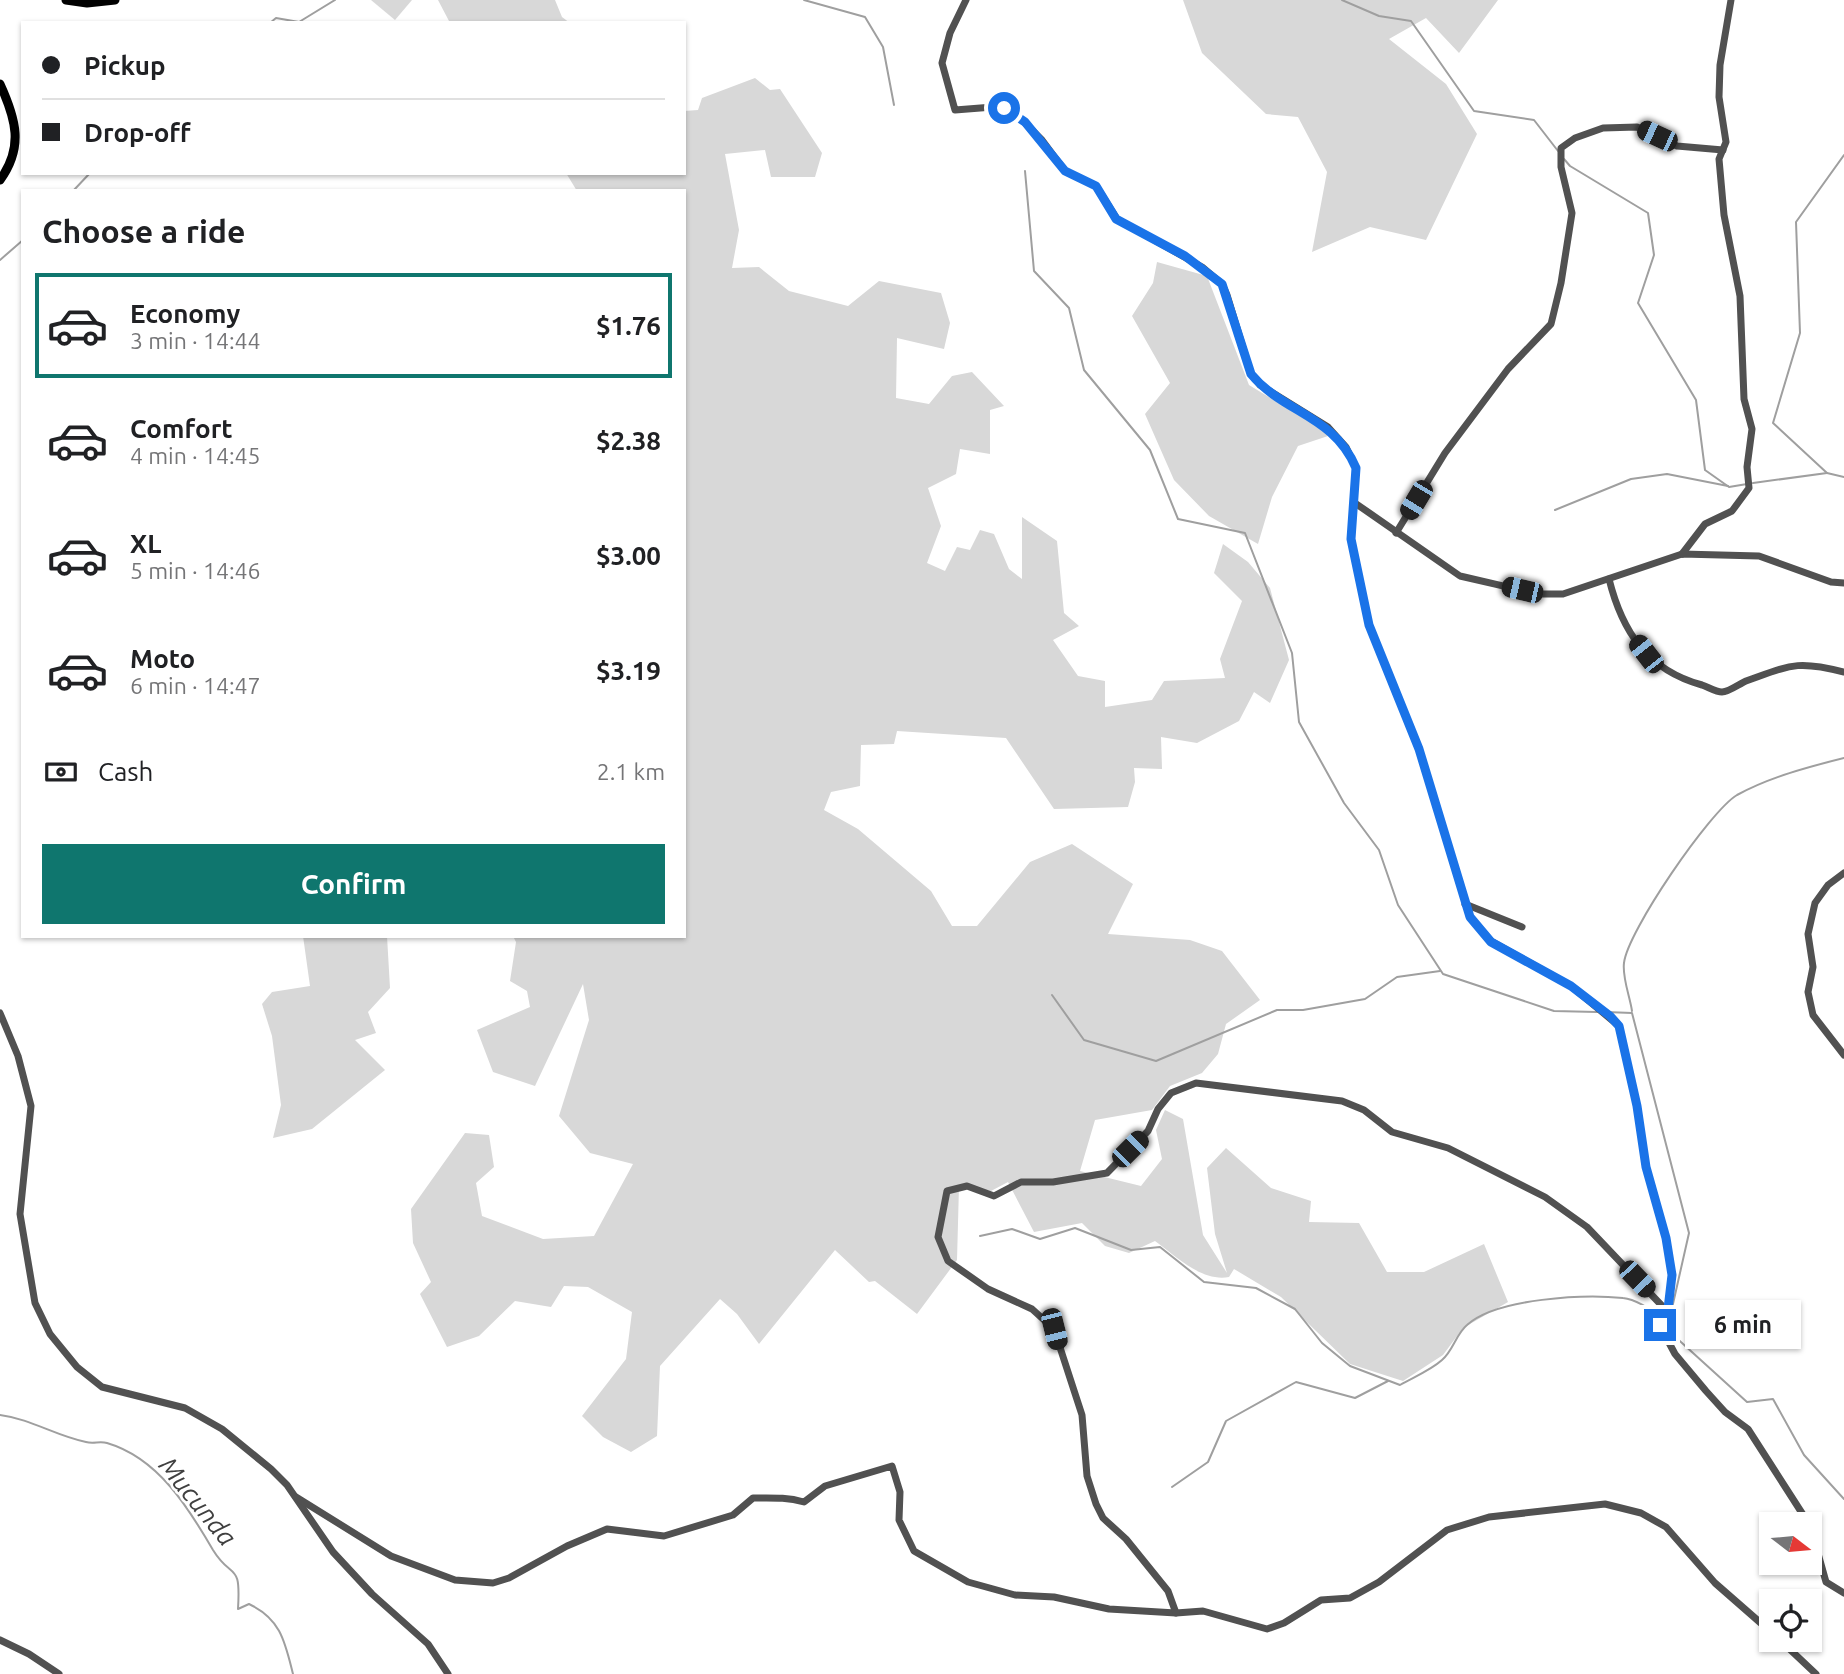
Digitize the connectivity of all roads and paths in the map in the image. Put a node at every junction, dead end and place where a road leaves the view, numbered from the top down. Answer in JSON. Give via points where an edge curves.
{"nodes":[{"id":1,"x":66,"y":0,"type":"edge"},
{"id":2,"x":115,"y":0,"type":"edge"},
{"id":3,"x":966,"y":0,"type":"edge"},
{"id":4,"x":1731,"y":0,"type":"edge"},
{"id":5,"x":0,"y":84,"type":"edge"},
{"id":6,"x":1723,"y":150,"type":"junction"},
{"id":7,"x":0,"y":180,"type":"edge"},
{"id":8,"x":1355,"y":503,"type":"junction"},
{"id":9,"x":1396,"y":533,"type":"junction"},
{"id":10,"x":1682,"y":554,"type":"junction"},
{"id":11,"x":1609,"y":579,"type":"junction"},
{"id":12,"x":1844,"y":583,"type":"edge"},
{"id":13,"x":1844,"y":672,"type":"edge"},
{"id":14,"x":1844,"y":873,"type":"edge"},
{"id":15,"x":1465,"y":904,"type":"junction"},
{"id":16,"x":1522,"y":927,"type":"dead end"},
{"id":17,"x":0,"y":1013,"type":"edge"},
{"id":18,"x":1844,"y":1055,"type":"edge"},
{"id":19,"x":1666,"y":1311,"type":"junction"},
{"id":20,"x":296,"y":1497,"type":"junction"},
{"id":21,"x":1801,"y":1512,"type":"edge"},
{"id":22,"x":1822,"y":1569,"type":"edge"},
{"id":23,"x":1844,"y":1592,"type":"edge"},
{"id":24,"x":1176,"y":1613,"type":"junction"},
{"id":25,"x":1759,"y":1622,"type":"edge"},
{"id":26,"x":0,"y":1640,"type":"edge"},
{"id":27,"x":1793,"y":1652,"type":"edge"},
{"id":28,"x":59,"y":1674,"type":"edge"},
{"id":29,"x":448,"y":1674,"type":"edge"},
{"id":30,"x":1816,"y":1674,"type":"edge"}],
"edges":[{"from":1,"to":2,"type":"main road"},
{"from":3,"to":8,"type":"street","via":[[942,63],[955,110],[993,107],[1014,112],[1065,171],[1096,186],[1116,219],[1185,256],[1222,284],[1251,374],[1340,440],[1356,468]]},
{"from":4,"to":6,"type":"street","via":[[1719,78]]},
{"from":5,"to":7,"type":"main road","via":[[15,120],[17,144]]},
{"from":6,"to":9,"type":"street","via":[[1677,146],[1637,127],[1603,128],[1561,148],[1572,213],[1551,324],[1502,376],[1445,453]]},
{"from":6,"to":10,"type":"street","via":[[1719,159],[1724,215],[1737,272],[1744,399],[1752,429],[1746,467],[1749,488],[1732,511],[1705,524]]},
{"from":8,"to":9,"type":"street"},
{"from":8,"to":15,"type":"street","via":[[1352,548],[1369,625],[1419,749]]},
{"from":9,"to":11,"type":"street","via":[[1460,576],[1538,594],[1563,594]]},
{"from":10,"to":11,"type":"street"},
{"from":10,"to":12,"type":"street","via":[[1759,556]]},
{"from":11,"to":13,"type":"street","via":[[1623,625],[1646,654],[1693,683],[1723,692],[1806,663]]},
{"from":14,"to":18,"type":"street","via":[[1815,902],[1808,934],[1813,968],[1808,1002]]},
{"from":15,"to":16,"type":"street"},
{"from":15,"to":19,"type":"street","via":[[1474,925],[1491,942],[1571,986],[1619,1026],[1646,1167],[1666,1238],[1672,1275]]},
{"from":17,"to":20,"type":"street","via":[[31,1106],[19,1214],[35,1303],[50,1334],[77,1367],[102,1387],[161,1400],[205,1418],[271,1469]]},
{"from":19,"to":21,"type":"street","via":[[1659,1324],[1675,1354],[1725,1412],[1748,1429]]},
{"from":19,"to":24,"type":"street","via":[[1587,1227],[1545,1197],[1448,1148],[1392,1132],[1364,1110],[1342,1101],[1196,1083],[1171,1093],[1157,1109],[1148,1131],[1107,1173],[1021,1182],[994,1196],[967,1186],[947,1191],[938,1237],[948,1261],[988,1289],[1032,1309],[1054,1329],[1082,1415],[1087,1476],[1096,1504],[1103,1518],[1168,1591]]},
{"from":20,"to":24,"type":"street","via":[[391,1556],[455,1580],[493,1583],[607,1529],[664,1536],[733,1515],[753,1498],[787,1496],[804,1502],[825,1486],[892,1466],[900,1492],[899,1520],[908,1541],[921,1557],[949,1574],[1016,1595],[1054,1597],[1109,1609]]},
{"from":20,"to":29,"type":"street","via":[[333,1552],[428,1644]]},
{"from":22,"to":23,"type":"street","via":[[1826,1582]]},
{"from":24,"to":25,"type":"street","via":[[1214,1612],[1266,1629],[1321,1600],[1350,1598],[1379,1582],[1447,1530],[1489,1517],[1605,1504],[1641,1513],[1666,1527],[1715,1583]]},
{"from":26,"to":28,"type":"street"},
{"from":27,"to":30,"type":"street"}]}
